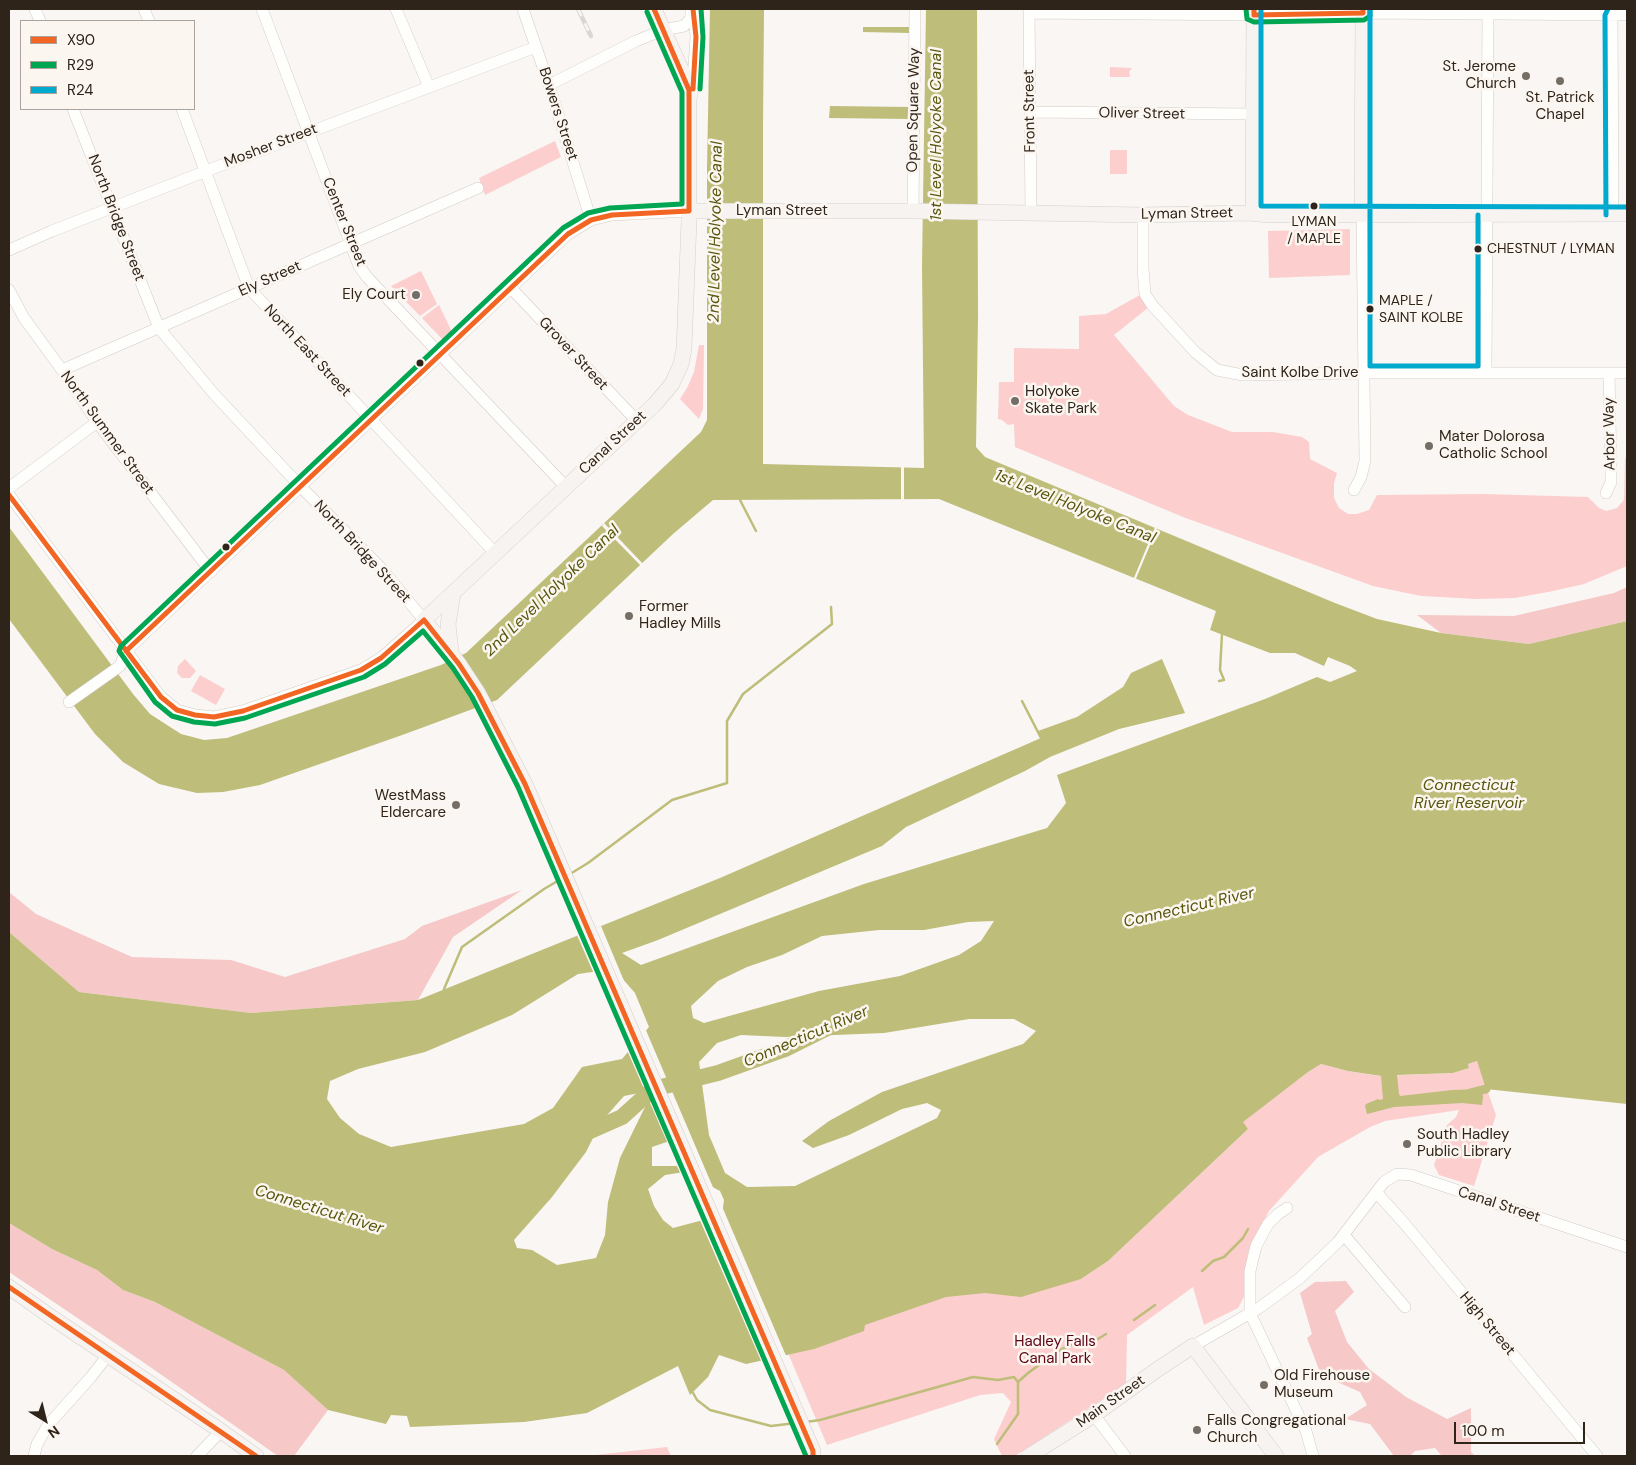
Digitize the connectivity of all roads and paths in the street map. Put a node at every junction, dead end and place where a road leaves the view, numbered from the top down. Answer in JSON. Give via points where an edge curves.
{"nodes":[{"id":1,"x":262,"y":9,"type":"edge"},
{"id":2,"x":396,"y":9,"type":"edge"},
{"id":3,"x":523,"y":9,"type":"edge"},
{"id":4,"x":654,"y":9,"type":"edge"},
{"id":5,"x":692,"y":9,"type":"edge"},
{"id":6,"x":915,"y":9,"type":"edge"},
{"id":7,"x":1029,"y":11,"type":"edge"},
{"id":8,"x":1363,"y":11,"type":"edge"},
{"id":9,"x":1488,"y":11,"type":"edge"},
{"id":10,"x":1254,"y":12,"type":"edge"},
{"id":11,"x":1612,"y":12,"type":"edge"},
{"id":12,"x":1627,"y":15,"type":"edge"},
{"id":13,"x":663,"y":30,"type":"junction"},
{"id":14,"x":536,"y":47,"type":"junction"},
{"id":15,"x":549,"y":85,"type":"junction"},
{"id":16,"x":429,"y":87,"type":"junction"},
{"id":17,"x":73,"y":110,"type":"edge"},
{"id":18,"x":182,"y":110,"type":"edge"},
{"id":19,"x":690,"y":112,"type":"junction"},
{"id":20,"x":1030,"y":112,"type":"junction"},
{"id":21,"x":1254,"y":114,"type":"junction"},
{"id":22,"x":309,"y":132,"type":"junction"},
{"id":23,"x":206,"y":171,"type":"junction"},
{"id":24,"x":478,"y":188,"type":"dead end"},
{"id":25,"x":111,"y":208,"type":"junction"},
{"id":26,"x":696,"y":211,"type":"junction"},
{"id":27,"x":916,"y":211,"type":"junction"},
{"id":28,"x":1032,"y":213,"type":"junction"},
{"id":29,"x":1253,"y":213,"type":"junction"},
{"id":30,"x":1143,"y":215,"type":"junction"},
{"id":31,"x":1362,"y":215,"type":"junction"},
{"id":32,"x":1486,"y":215,"type":"junction"},
{"id":33,"x":1620,"y":215,"type":"edge"},
{"id":34,"x":591,"y":220,"type":"junction"},
{"id":35,"x":350,"y":244,"type":"junction"},
{"id":36,"x":9,"y":250,"type":"edge"},
{"id":37,"x":510,"y":287,"type":"junction"},
{"id":38,"x":250,"y":288,"type":"junction"},
{"id":39,"x":9,"y":290,"type":"edge"},
{"id":40,"x":159,"y":328,"type":"junction"},
{"id":41,"x":440,"y":354,"type":"junction"},
{"id":42,"x":62,"y":370,"type":"junction"},
{"id":43,"x":1362,"y":373,"type":"junction"},
{"id":44,"x":1486,"y":373,"type":"junction"},
{"id":45,"x":1627,"y":373,"type":"edge"},
{"id":46,"x":1609,"y":374,"type":"junction"},
{"id":47,"x":370,"y":419,"type":"junction"},
{"id":48,"x":636,"y":421,"type":"junction"},
{"id":49,"x":97,"y":422,"type":"junction"},
{"id":50,"x":300,"y":486,"type":"junction"},
{"id":51,"x":566,"y":487,"type":"junction"},
{"id":52,"x":9,"y":488,"type":"edge"},
{"id":53,"x":1354,"y":490,"type":"dead end"},
{"id":54,"x":1606,"y":493,"type":"dead end"},
{"id":55,"x":9,"y":495,"type":"edge"},
{"id":56,"x":495,"y":553,"type":"junction"},
{"id":57,"x":211,"y":572,"type":"junction"},
{"id":58,"x":452,"y":594,"type":"junction"},
{"id":59,"x":424,"y":620,"type":"junction"},
{"id":60,"x":126,"y":650,"type":"junction"},
{"id":61,"x":451,"y":654,"type":"junction"},
{"id":62,"x":69,"y":702,"type":"dead end"},
{"id":63,"x":1376,"y":1192,"type":"junction"},
{"id":64,"x":1287,"y":1208,"type":"dead end"},
{"id":65,"x":1344,"y":1235,"type":"junction"},
{"id":66,"x":1627,"y":1247,"type":"edge"},
{"id":67,"x":9,"y":1287,"type":"edge"},
{"id":68,"x":1405,"y":1307,"type":"dead end"},
{"id":69,"x":1250,"y":1313,"type":"junction"},
{"id":70,"x":1192,"y":1346,"type":"junction"},
{"id":71,"x":108,"y":1355,"type":"junction"},
{"id":72,"x":1094,"y":1415,"type":"junction"},
{"id":73,"x":221,"y":1431,"type":"junction"},
{"id":74,"x":813,"y":1455,"type":"edge"},
{"id":75,"x":34,"y":1456,"type":"edge"},
{"id":76,"x":197,"y":1456,"type":"edge"},
{"id":77,"x":256,"y":1456,"type":"edge"},
{"id":78,"x":1028,"y":1456,"type":"edge"},
{"id":79,"x":1125,"y":1456,"type":"edge"},
{"id":80,"x":1276,"y":1456,"type":"edge"},
{"id":81,"x":1313,"y":1456,"type":"edge"},
{"id":82,"x":1596,"y":1456,"type":"edge"}],
"edges":[{"from":1,"to":22,"type":"street","name":"Center Street"},
{"from":2,"to":16,"type":"street"},
{"from":3,"to":14,"type":"street","name":"Bowers Street"},
{"from":4,"to":13,"type":"main road"},
{"from":5,"to":13,"type":"street","via":[[691,18],[684,26]]},
{"from":5,"to":19,"type":"street","via":[[696,46]]},
{"from":6,"to":27,"type":"street","name":"Open Square Way"},
{"from":7,"to":10,"type":"street"},
{"from":7,"to":20,"type":"street","name":"Front Street"},
{"from":8,"to":9,"type":"street"},
{"from":8,"to":10,"type":"street"},
{"from":8,"to":31,"type":"main road"},
{"from":9,"to":11,"type":"street"},
{"from":9,"to":32,"type":"street"},
{"from":10,"to":21,"type":"main road"},
{"from":11,"to":12,"type":"street"},
{"from":11,"to":33,"type":"street"},
{"from":13,"to":15,"type":"street"},
{"from":13,"to":19,"type":"main road","via":[[687,83]]},
{"from":14,"to":15,"type":"street","name":"Bowers Street"},
{"from":14,"to":16,"type":"street","name":"Mosher Street"},
{"from":15,"to":34,"type":"street","name":"Bowers Street"},
{"from":16,"to":22,"type":"street","name":"Mosher Street"},
{"from":17,"to":25,"type":"street","name":"North Bridge Street"},
{"from":18,"to":23,"type":"street","name":"North East Street"},
{"from":19,"to":26,"type":"main road"},
{"from":20,"to":21,"type":"street","name":"Oliver Street"},
{"from":20,"to":28,"type":"street","name":"Front Street"},
{"from":21,"to":29,"type":"main road"},
{"from":22,"to":23,"type":"street","name":"Mosher Street"},
{"from":22,"to":35,"type":"street","name":"Center Street"},
{"from":23,"to":25,"type":"street","name":"Mosher Street"},
{"from":23,"to":38,"type":"street","name":"North East Street"},
{"from":24,"to":35,"type":"street","name":"Ely Street"},
{"from":25,"to":36,"type":"street","name":"Mosher Street"},
{"from":25,"to":40,"type":"street","name":"North Bridge Street"},
{"from":26,"to":27,"type":"main road","name":"Lyman Street"},
{"from":26,"to":34,"type":"street","name":"Lyman Street","via":[[629,213]]},
{"from":26,"to":48,"type":"main road","name":"Canal Street","via":[[681,364],[672,384]]},
{"from":27,"to":28,"type":"main road","name":"Lyman Street"},
{"from":28,"to":30,"type":"main road","name":"Lyman Street"},
{"from":29,"to":30,"type":"main road","name":"Lyman Street"},
{"from":29,"to":31,"type":"main road","name":"Lyman Street"},
{"from":30,"to":43,"type":"street","name":"Saint Kolbe Drive","via":[[1145,294],[1206,363],[1217,370],[1243,375]]},
{"from":31,"to":32,"type":"main road","name":"Lyman Street"},
{"from":31,"to":43,"type":"street"},
{"from":32,"to":33,"type":"main road","name":"Lyman Street"},
{"from":32,"to":44,"type":"street"},
{"from":34,"to":37,"type":"street","name":"Lyman Street","via":[[568,234]]},
{"from":35,"to":38,"type":"street","name":"Ely Street"},
{"from":35,"to":41,"type":"street","name":"Center Street","via":[[367,276]]},
{"from":37,"to":41,"type":"street","name":"Lyman Street"},
{"from":37,"to":48,"type":"street","name":"Grover Street"},
{"from":38,"to":40,"type":"street","name":"Ely Street"},
{"from":38,"to":47,"type":"street","name":"North East Street"},
{"from":39,"to":42,"type":"street","name":"North Summer Street","via":[[24,318]]},
{"from":40,"to":42,"type":"street","name":"Ely Street"},
{"from":40,"to":50,"type":"street","name":"North Bridge Street","via":[[214,394]]},
{"from":41,"to":47,"type":"street","name":"Lyman Street"},
{"from":41,"to":51,"type":"street","name":"Center Street"},
{"from":42,"to":49,"type":"street","name":"North Summer Street"},
{"from":43,"to":44,"type":"street","name":"Saint Kolbe Drive"},
{"from":43,"to":53,"type":"street","via":[[1364,461]]},
{"from":44,"to":46,"type":"street","name":"Saint Kolbe Drive"},
{"from":45,"to":46,"type":"street","name":"Saint Kolbe Drive"},
{"from":46,"to":54,"type":"street","name":"Arbor Way","via":[[1611,465]]},
{"from":47,"to":50,"type":"street","name":"Lyman Street"},
{"from":47,"to":56,"type":"street","name":"North East Street"},
{"from":48,"to":51,"type":"main road","name":"Canal Street"},
{"from":49,"to":52,"type":"street"},
{"from":49,"to":57,"type":"street","name":"North Summer Street"},
{"from":50,"to":57,"type":"street","name":"Lyman Street"},
{"from":50,"to":59,"type":"street","name":"North Bridge Street","via":[[381,568]]},
{"from":51,"to":56,"type":"main road","name":"Canal Street"},
{"from":55,"to":60,"type":"street"},
{"from":56,"to":58,"type":"main road","name":"Canal Street"},
{"from":57,"to":60,"type":"street","name":"Lyman Street"},
{"from":58,"to":59,"type":"main road","name":"Canal Street"},
{"from":58,"to":61,"type":"main road","via":[[448,624]]},
{"from":59,"to":60,"type":"street","via":[[381,658],[361,670],[243,711],[214,717],[177,710],[161,697]]},
{"from":59,"to":61,"type":"main road","name":"North Bridge Street"},
{"from":60,"to":62,"type":"street","name":"Lyman Street","via":[[120,666]]},
{"from":61,"to":74,"type":"main road","name":"North Bridge Street","via":[[478,693],[525,784]]},
{"from":63,"to":65,"type":"street","name":"Canal Street"},
{"from":63,"to":66,"type":"street","name":"Canal Street","via":[[1394,1176],[1411,1175]]},
{"from":63,"to":82,"type":"street","name":"High Street"},
{"from":64,"to":69,"type":"street","via":[[1268,1224],[1256,1246],[1250,1271]]},
{"from":65,"to":68,"type":"street"},
{"from":65,"to":69,"type":"street","name":"Canal Street","via":[[1300,1278]]},
{"from":67,"to":71,"type":"main road"},
{"from":69,"to":70,"type":"street","name":"Canal Street"},
{"from":69,"to":81,"type":"street","via":[[1306,1431]]},
{"from":70,"to":72,"type":"main road","name":"Main Street"},
{"from":70,"to":80,"type":"main road"},
{"from":71,"to":73,"type":"main road"},
{"from":71,"to":75,"type":"street","via":[[56,1414],[37,1444]]},
{"from":72,"to":78,"type":"main road","name":"Main Street"},
{"from":72,"to":79,"type":"street"},
{"from":73,"to":76,"type":"street"},
{"from":73,"to":77,"type":"main road"}]}
